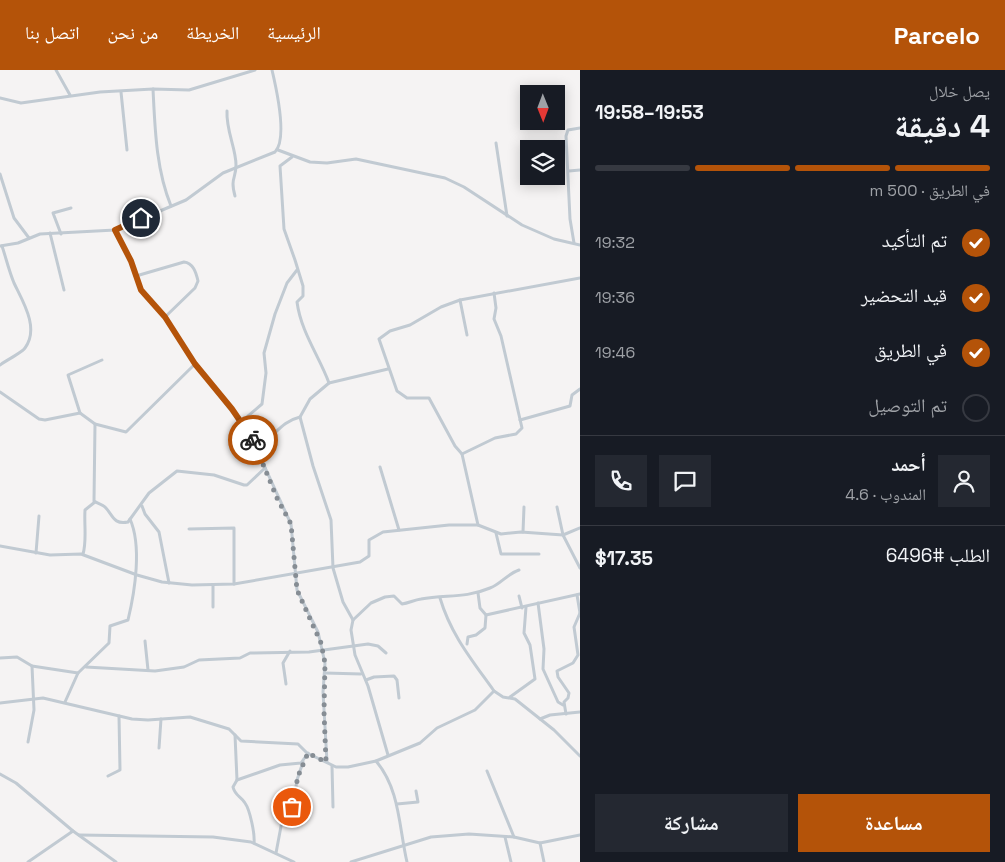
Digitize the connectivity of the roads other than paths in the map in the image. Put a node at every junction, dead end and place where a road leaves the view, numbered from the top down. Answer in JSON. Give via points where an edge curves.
{"nodes":[{"id":1,"x":56,"y":70,"type":"edge"},
{"id":2,"x":255,"y":70,"type":"edge"},
{"id":3,"x":272,"y":70,"type":"edge"},
{"id":4,"x":153,"y":89,"type":"junction"},
{"id":5,"x":121,"y":92,"type":"junction"},
{"id":6,"x":70,"y":95,"type":"junction"},
{"id":7,"x":0,"y":98,"type":"edge"},
{"id":8,"x":227,"y":111,"type":"dead end"},
{"id":9,"x":580,"y":128,"type":"edge"},
{"id":10,"x":496,"y":144,"type":"dead end"},
{"id":11,"x":127,"y":150,"type":"dead end"},
{"id":12,"x":278,"y":150,"type":"junction"},
{"id":13,"x":292,"y":157,"type":"junction"},
{"id":14,"x":236,"y":166,"type":"junction"},
{"id":15,"x":580,"y":170,"type":"edge"},
{"id":16,"x":569,"y":171,"type":"junction"},
{"id":17,"x":0,"y":174,"type":"edge"},
{"id":18,"x":235,"y":196,"type":"dead end"},
{"id":19,"x":171,"y":206,"type":"junction"},
{"id":20,"x":71,"y":208,"type":"dead end"},
{"id":21,"x":507,"y":216,"type":"junction"},
{"id":22,"x":115,"y":230,"type":"junction"},
{"id":23,"x":50,"y":233,"type":"junction"},
{"id":24,"x":60,"y":234,"type":"junction"},
{"id":25,"x":29,"y":238,"type":"junction"},
{"id":26,"x":574,"y":244,"type":"junction"},
{"id":27,"x":580,"y":245,"type":"edge"},
{"id":28,"x":1,"y":246,"type":"edge"},
{"id":29,"x":298,"y":269,"type":"junction"},
{"id":30,"x":136,"y":276,"type":"junction"},
{"id":31,"x":580,"y":278,"type":"edge"},
{"id":32,"x":64,"y":290,"type":"dead end"},
{"id":33,"x":494,"y":293,"type":"junction"},
{"id":34,"x":460,"y":300,"type":"junction"},
{"id":35,"x":165,"y":317,"type":"junction"},
{"id":36,"x":468,"y":334,"type":"dead end"},
{"id":37,"x":102,"y":360,"type":"dead end"},
{"id":38,"x":0,"y":364,"type":"edge"},
{"id":39,"x":195,"y":364,"type":"junction"},
{"id":40,"x":388,"y":369,"type":"junction"},
{"id":41,"x":328,"y":384,"type":"junction"},
{"id":42,"x":580,"y":389,"type":"edge"},
{"id":43,"x":0,"y":392,"type":"edge"},
{"id":44,"x":80,"y":413,"type":"junction"},
{"id":45,"x":300,"y":417,"type":"junction"},
{"id":46,"x":520,"y":420,"type":"junction"},
{"id":47,"x":241,"y":422,"type":"junction"},
{"id":48,"x":95,"y":424,"type":"junction"},
{"id":49,"x":257,"y":447,"type":"junction"},
{"id":50,"x":462,"y":454,"type":"junction"},
{"id":51,"x":380,"y":467,"type":"dead end"},
{"id":52,"x":265,"y":468,"type":"junction"},
{"id":53,"x":95,"y":502,"type":"junction"},
{"id":54,"x":142,"y":505,"type":"junction"},
{"id":55,"x":524,"y":507,"type":"dead end"},
{"id":56,"x":557,"y":507,"type":"dead end"},
{"id":57,"x":39,"y":516,"type":"dead end"},
{"id":58,"x":130,"y":519,"type":"junction"},
{"id":59,"x":478,"y":525,"type":"junction"},
{"id":60,"x":580,"y":528,"type":"edge"},
{"id":61,"x":189,"y":529,"type":"dead end"},
{"id":62,"x":399,"y":530,"type":"junction"},
{"id":63,"x":523,"y":532,"type":"junction"},
{"id":64,"x":496,"y":534,"type":"junction"},
{"id":65,"x":563,"y":535,"type":"junction"},
{"id":66,"x":0,"y":546,"type":"edge"},
{"id":67,"x":36,"y":553,"type":"junction"},
{"id":68,"x":83,"y":554,"type":"junction"},
{"id":69,"x":539,"y":554,"type":"dead end"},
{"id":70,"x":333,"y":568,"type":"junction"},
{"id":71,"x":580,"y":568,"type":"edge"},
{"id":72,"x":519,"y":570,"type":"dead end"},
{"id":73,"x":296,"y":574,"type":"junction"},
{"id":74,"x":137,"y":575,"type":"junction"},
{"id":75,"x":169,"y":583,"type":"junction"},
{"id":76,"x":234,"y":584,"type":"junction"},
{"id":77,"x":213,"y":586,"type":"junction"},
{"id":78,"x":478,"y":593,"type":"junction"},
{"id":79,"x":578,"y":595,"type":"edge"},
{"id":80,"x":519,"y":596,"type":"dead end"},
{"id":81,"x":440,"y":598,"type":"junction"},
{"id":82,"x":538,"y":603,"type":"junction"},
{"id":83,"x":213,"y":607,"type":"dead end"},
{"id":84,"x":524,"y":607,"type":"junction"},
{"id":85,"x":580,"y":613,"type":"edge"},
{"id":86,"x":486,"y":615,"type":"junction"},
{"id":87,"x":353,"y":620,"type":"junction"},
{"id":88,"x":146,"y":641,"type":"dead end"},
{"id":89,"x":467,"y":644,"type":"dead end"},
{"id":90,"x":579,"y":644,"type":"edge"},
{"id":91,"x":353,"y":646,"type":"junction"},
{"id":92,"x":322,"y":650,"type":"junction"},
{"id":93,"x":290,"y":651,"type":"junction"},
{"id":94,"x":386,"y":653,"type":"dead end"},
{"id":95,"x":0,"y":658,"type":"edge"},
{"id":96,"x":32,"y":666,"type":"junction"},
{"id":97,"x":86,"y":667,"type":"junction"},
{"id":98,"x":148,"y":670,"type":"junction"},
{"id":99,"x":78,"y":673,"type":"junction"},
{"id":100,"x":325,"y":673,"type":"junction"},
{"id":101,"x":362,"y":674,"type":"junction"},
{"id":102,"x":366,"y":680,"type":"junction"},
{"id":103,"x":286,"y":684,"type":"dead end"},
{"id":104,"x":494,"y":691,"type":"junction"},
{"id":105,"x":510,"y":697,"type":"junction"},
{"id":106,"x":33,"y":698,"type":"junction"},
{"id":107,"x":399,"y":698,"type":"dead end"},
{"id":108,"x":65,"y":702,"type":"junction"},
{"id":109,"x":0,"y":703,"type":"edge"},
{"id":110,"x":564,"y":705,"type":"junction"},
{"id":111,"x":580,"y":712,"type":"edge"},
{"id":112,"x":566,"y":714,"type":"junction"},
{"id":113,"x":119,"y":716,"type":"junction"},
{"id":114,"x":161,"y":719,"type":"junction"},
{"id":115,"x":539,"y":720,"type":"junction"},
{"id":116,"x":235,"y":735,"type":"junction"},
{"id":117,"x":28,"y":742,"type":"dead end"},
{"id":118,"x":159,"y":748,"type":"dead end"},
{"id":119,"x":308,"y":753,"type":"junction"},
{"id":120,"x":388,"y":755,"type":"junction"},
{"id":121,"x":580,"y":756,"type":"edge"},
{"id":122,"x":376,"y":761,"type":"junction"},
{"id":123,"x":303,"y":762,"type":"junction"},
{"id":124,"x":326,"y":762,"type":"junction"},
{"id":125,"x":332,"y":766,"type":"junction"},
{"id":126,"x":487,"y":771,"type":"dead end"},
{"id":127,"x":0,"y":774,"type":"edge"},
{"id":128,"x":108,"y":776,"type":"dead end"},
{"id":129,"x":237,"y":780,"type":"junction"},
{"id":130,"x":416,"y":792,"type":"dead end"},
{"id":131,"x":397,"y":804,"type":"junction"},
{"id":132,"x":333,"y":807,"type":"dead end"},
{"id":133,"x":73,"y":831,"type":"junction"},
{"id":134,"x":79,"y":835,"type":"junction"},
{"id":135,"x":580,"y":835,"type":"edge"},
{"id":136,"x":505,"y":837,"type":"junction"},
{"id":137,"x":514,"y":837,"type":"junction"},
{"id":138,"x":254,"y":843,"type":"junction"},
{"id":139,"x":540,"y":843,"type":"junction"},
{"id":140,"x":403,"y":845,"type":"junction"},
{"id":141,"x":276,"y":853,"type":"junction"},
{"id":142,"x":28,"y":862,"type":"edge"},
{"id":143,"x":116,"y":862,"type":"edge"},
{"id":144,"x":294,"y":862,"type":"edge"},
{"id":145,"x":351,"y":862,"type":"edge"},
{"id":146,"x":406,"y":862,"type":"edge"},
{"id":147,"x":511,"y":862,"type":"edge"},
{"id":148,"x":544,"y":862,"type":"edge"}],
"edges":[{"from":1,"to":6,"type":"street"},
{"from":2,"to":4,"type":"street","via":[[189,90]]},
{"from":3,"to":12,"type":"street","via":[[279,101]]},
{"from":4,"to":5,"type":"street"},
{"from":4,"to":19,"type":"street","via":[[156,146]]},
{"from":5,"to":6,"type":"street"},
{"from":5,"to":11,"type":"street"},
{"from":6,"to":7,"type":"street","via":[[21,103]]},
{"from":8,"to":14,"type":"street","via":[[226,126]]},
{"from":9,"to":16,"type":"street","via":[[566,133]]},
{"from":10,"to":21,"type":"street"},
{"from":12,"to":13,"type":"street"},
{"from":12,"to":14,"type":"street"},
{"from":13,"to":21,"type":"street","via":[[327,163],[356,159],[435,176],[464,187]]},
{"from":13,"to":29,"type":"street","via":[[280,166],[284,229]]},
{"from":14,"to":18,"type":"street","via":[[232,184]]},
{"from":14,"to":19,"type":"street","via":[[216,176],[198,193]]},
{"from":15,"to":16,"type":"street"},
{"from":16,"to":26,"type":"street"},
{"from":17,"to":25,"type":"street","via":[[14,218]]},
{"from":19,"to":22,"type":"street"},
{"from":20,"to":24,"type":"street","via":[[53,213]]},
{"from":21,"to":26,"type":"street","via":[[542,234]]},
{"from":22,"to":24,"type":"street"},
{"from":22,"to":30,"type":"street"},
{"from":23,"to":24,"type":"street"},
{"from":23,"to":25,"type":"street"},
{"from":23,"to":32,"type":"street"},
{"from":25,"to":28,"type":"street","via":[[18,244]]},
{"from":26,"to":27,"type":"street"},
{"from":28,"to":38,"type":"street","via":[[27,307],[30,322],[25,350]]},
{"from":29,"to":41,"type":"street","via":[[303,293],[297,302],[299,313]]},
{"from":29,"to":47,"type":"street","via":[[287,283],[274,314],[264,355],[266,382],[262,404]]},
{"from":30,"to":35,"type":"street","via":[[146,298]]},
{"from":30,"to":35,"type":"street","via":[[184,262],[194,268],[198,281],[195,288]]},
{"from":31,"to":33,"type":"street"},
{"from":33,"to":34,"type":"street"},
{"from":33,"to":46,"type":"street","via":[[494,319],[501,336]]},
{"from":34,"to":36,"type":"street"},
{"from":34,"to":40,"type":"street","via":[[381,337],[379,344]]},
{"from":35,"to":39,"type":"street"},
{"from":37,"to":44,"type":"street","via":[[68,374]]},
{"from":39,"to":47,"type":"street"},
{"from":39,"to":48,"type":"street","via":[[128,431]]},
{"from":40,"to":41,"type":"street"},
{"from":40,"to":50,"type":"street","via":[[397,391],[403,396],[426,397],[432,402]]},
{"from":41,"to":45,"type":"street","via":[[310,399]]},
{"from":42,"to":46,"type":"street","via":[[572,394],[570,406]]},
{"from":43,"to":44,"type":"street","via":[[39,419]]},
{"from":44,"to":48,"type":"street"},
{"from":45,"to":49,"type":"street","via":[[284,423],[269,440]]},
{"from":45,"to":70,"type":"street","via":[[329,512]]},
{"from":46,"to":50,"type":"street","via":[[522,428],[519,433],[495,438]]},
{"from":47,"to":49,"type":"street"},
{"from":48,"to":53,"type":"street"},
{"from":49,"to":52,"type":"street"},
{"from":50,"to":59,"type":"street"},
{"from":51,"to":62,"type":"street"},
{"from":52,"to":54,"type":"street","via":[[247,485],[214,475],[177,470],[149,493]]},
{"from":52,"to":73,"type":"street","via":[[294,532]]},
{"from":53,"to":58,"type":"street","via":[[106,508],[111,518],[119,523]]},
{"from":53,"to":68,"type":"street","via":[[85,510],[86,546]]},
{"from":54,"to":58,"type":"street"},
{"from":54,"to":75,"type":"street","via":[[144,514],[159,532]]},
{"from":55,"to":63,"type":"street"},
{"from":56,"to":65,"type":"street"},
{"from":57,"to":67,"type":"street"},
{"from":58,"to":74,"type":"street"},
{"from":59,"to":62,"type":"street","via":[[449,524]]},
{"from":59,"to":64,"type":"street"},
{"from":60,"to":65,"type":"street"},
{"from":61,"to":76,"type":"street","via":[[234,528]]},
{"from":62,"to":70,"type":"street","via":[[372,536],[369,556],[364,561]]},
{"from":63,"to":64,"type":"street"},
{"from":63,"to":65,"type":"street"},
{"from":64,"to":69,"type":"street","via":[[500,554]]},
{"from":65,"to":71,"type":"street"},
{"from":66,"to":67,"type":"street"},
{"from":67,"to":68,"type":"street"},
{"from":68,"to":74,"type":"street"},
{"from":70,"to":73,"type":"street"},
{"from":70,"to":87,"type":"street","via":[[343,602]]},
{"from":72,"to":78,"type":"street"},
{"from":73,"to":76,"type":"street"},
{"from":73,"to":92,"type":"street","via":[[297,590],[318,632]]},
{"from":74,"to":75,"type":"street"},
{"from":74,"to":97,"type":"street","via":[[128,620],[110,626],[109,644]]},
{"from":75,"to":77,"type":"street"},
{"from":76,"to":77,"type":"street"},
{"from":77,"to":83,"type":"street"},
{"from":78,"to":81,"type":"street"},
{"from":78,"to":86,"type":"street","via":[[480,608]]},
{"from":79,"to":82,"type":"street"},
{"from":79,"to":85,"type":"street"},
{"from":80,"to":84,"type":"street"},
{"from":81,"to":87,"type":"street","via":[[402,604],[394,596],[385,597],[371,603]]},
{"from":81,"to":104,"type":"street","via":[[456,639]]},
{"from":82,"to":84,"type":"street"},
{"from":82,"to":110,"type":"street","via":[[544,649],[543,669],[558,702]]},
{"from":84,"to":86,"type":"street"},
{"from":84,"to":105,"type":"street","via":[[524,633],[530,645],[535,679]]},
{"from":85,"to":90,"type":"street","via":[[574,627]]},
{"from":86,"to":89,"type":"street","via":[[485,628],[468,637]]},
{"from":87,"to":91,"type":"street"},
{"from":88,"to":98,"type":"street"},
{"from":90,"to":110,"type":"street","via":[[576,660],[557,671],[569,693]]},
{"from":91,"to":92,"type":"street"},
{"from":91,"to":94,"type":"street","via":[[374,644]]},
{"from":91,"to":101,"type":"street"},
{"from":92,"to":93,"type":"street"},
{"from":92,"to":100,"type":"street"},
{"from":93,"to":98,"type":"street","via":[[250,653],[234,660],[199,660],[184,667]]},
{"from":93,"to":103,"type":"street","via":[[283,663]]},
{"from":95,"to":96,"type":"street","via":[[20,658]]},
{"from":96,"to":99,"type":"street"},
{"from":96,"to":106,"type":"street"},
{"from":97,"to":98,"type":"street"},
{"from":97,"to":99,"type":"street"},
{"from":99,"to":108,"type":"street"},
{"from":100,"to":101,"type":"street"},
{"from":100,"to":124,"type":"street"},
{"from":101,"to":102,"type":"street"},
{"from":102,"to":107,"type":"street","via":[[394,676]]},
{"from":102,"to":120,"type":"street"},
{"from":104,"to":105,"type":"street"},
{"from":104,"to":120,"type":"street","via":[[479,707],[437,728],[420,743]]},
{"from":105,"to":115,"type":"street"},
{"from":106,"to":108,"type":"street"},
{"from":106,"to":109,"type":"street"},
{"from":106,"to":117,"type":"street","via":[[33,721]]},
{"from":108,"to":113,"type":"street"},
{"from":110,"to":112,"type":"street"},
{"from":111,"to":112,"type":"street"},
{"from":112,"to":115,"type":"street"},
{"from":113,"to":114,"type":"street"},
{"from":113,"to":128,"type":"street","via":[[120,770]]},
{"from":114,"to":116,"type":"street","via":[[190,716],[229,729]]},
{"from":114,"to":118,"type":"street"},
{"from":115,"to":121,"type":"street"},
{"from":116,"to":119,"type":"street","via":[[246,742],[294,743]]},
{"from":116,"to":129,"type":"street"},
{"from":119,"to":123,"type":"street"},
{"from":119,"to":124,"type":"street"},
{"from":120,"to":122,"type":"street"},
{"from":122,"to":125,"type":"street","via":[[348,767]]},
{"from":122,"to":131,"type":"street"},
{"from":123,"to":129,"type":"street","via":[[280,765]]},
{"from":123,"to":141,"type":"street","via":[[293,805],[282,821]]},
{"from":124,"to":125,"type":"street"},
{"from":125,"to":132,"type":"street"},
{"from":126,"to":137,"type":"street"},
{"from":127,"to":133,"type":"street"},
{"from":129,"to":138,"type":"street","via":[[233,784],[234,792],[246,804],[254,828]]},
{"from":130,"to":131,"type":"street","via":[[418,802]]},
{"from":131,"to":140,"type":"street"},
{"from":133,"to":134,"type":"street"},
{"from":133,"to":142,"type":"street"},
{"from":134,"to":138,"type":"street","via":[[200,836]]},
{"from":134,"to":143,"type":"street"},
{"from":135,"to":139,"type":"street"},
{"from":136,"to":137,"type":"street"},
{"from":136,"to":140,"type":"street","via":[[443,836]]},
{"from":136,"to":147,"type":"street"},
{"from":137,"to":139,"type":"street"},
{"from":138,"to":141,"type":"street"},
{"from":139,"to":148,"type":"street"},
{"from":140,"to":145,"type":"street"},
{"from":140,"to":146,"type":"street"},
{"from":141,"to":144,"type":"street"}]}
